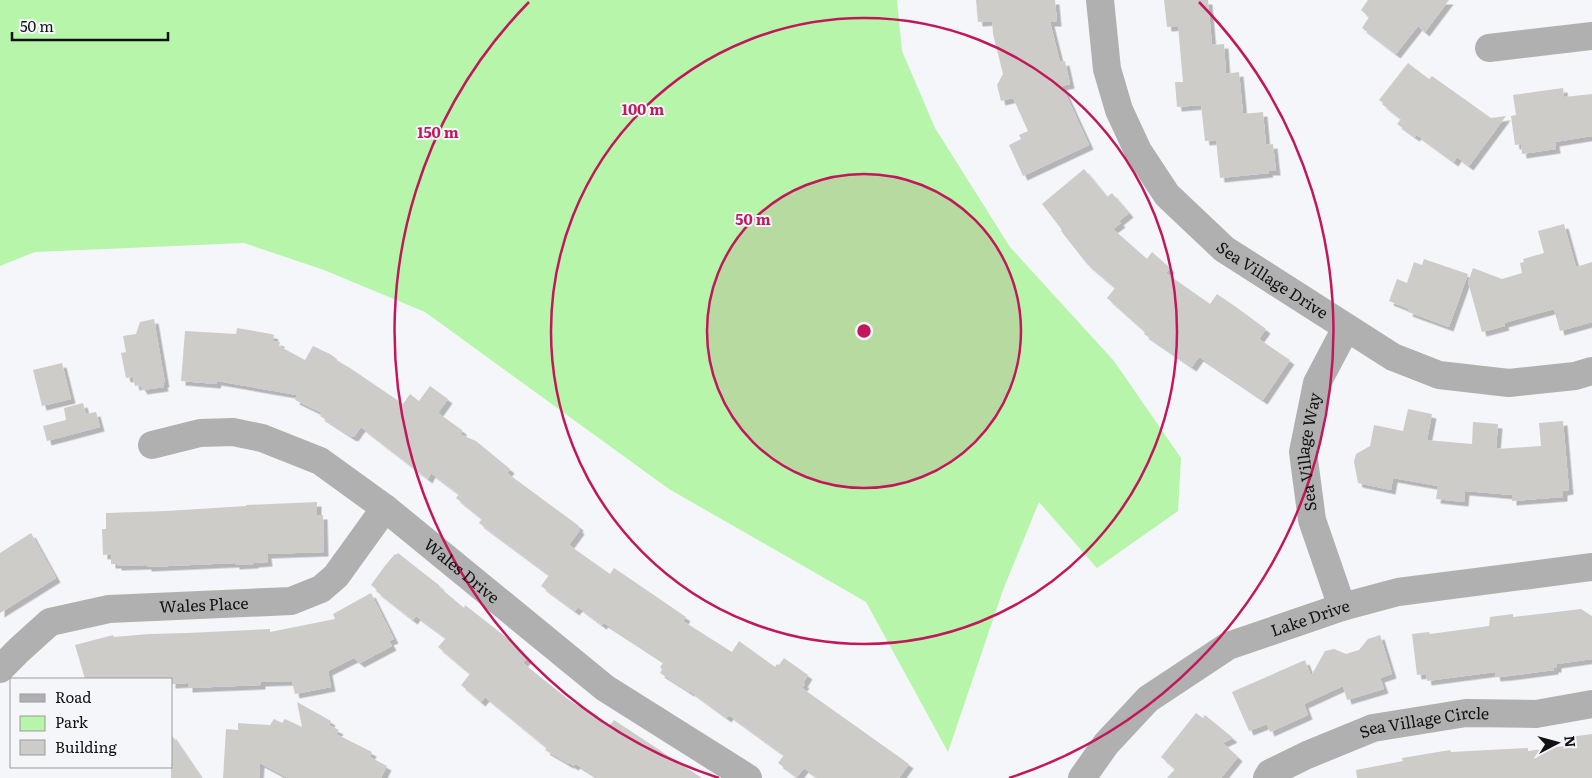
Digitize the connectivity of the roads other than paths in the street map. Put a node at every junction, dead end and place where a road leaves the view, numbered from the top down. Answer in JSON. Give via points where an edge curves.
{"nodes":[{"id":1,"x":1100,"y":0,"type":"edge"},
{"id":2,"x":1592,"y":36,"type":"edge"},
{"id":3,"x":1489,"y":48,"type":"dead end"},
{"id":4,"x":1346,"y":328,"type":"junction"},
{"id":5,"x":1592,"y":371,"type":"edge"},
{"id":6,"x":152,"y":445,"type":"dead end"},
{"id":7,"x":385,"y":508,"type":"junction"},
{"id":8,"x":1592,"y":566,"type":"edge"},
{"id":9,"x":1342,"y":607,"type":"junction"},
{"id":10,"x":0,"y":669,"type":"edge"},
{"id":11,"x":1592,"y":704,"type":"edge"},
{"id":12,"x":748,"y":778,"type":"edge"},
{"id":13,"x":1082,"y":778,"type":"edge"},
{"id":14,"x":1267,"y":778,"type":"edge"}],
"edges":[{"from":1,"to":4,"type":"street","name":"Sea Village Drive","via":[[1107,69],[1119,110],[1138,151],[1167,195],[1224,249]]},
{"from":2,"to":3,"type":"street"},
{"from":4,"to":5,"type":"street","name":"Sea Village Drive","via":[[1393,357],[1439,375],[1509,383],[1575,376]]},
{"from":4,"to":9,"type":"street","name":"Sea Village Way","via":[[1318,383],[1303,452],[1312,520]]},
{"from":6,"to":7,"type":"street","name":"Wales Drive","via":[[200,433],[233,432],[262,438],[320,461]]},
{"from":7,"to":10,"type":"street","name":"Wales Place","via":[[336,576],[321,588],[291,601],[109,609],[50,622]]},
{"from":7,"to":12,"type":"street","name":"Wales Drive","via":[[606,688]]},
{"from":8,"to":9,"type":"street","name":"Lake Drive","via":[[1398,592]]},
{"from":9,"to":13,"type":"street","name":"Lake Drive","via":[[1228,646],[1148,699],[1106,744]]},
{"from":11,"to":14,"type":"street","name":"Sea Village Circle","via":[[1536,714],[1466,713],[1373,728],[1307,755],[1270,773]]}]}
